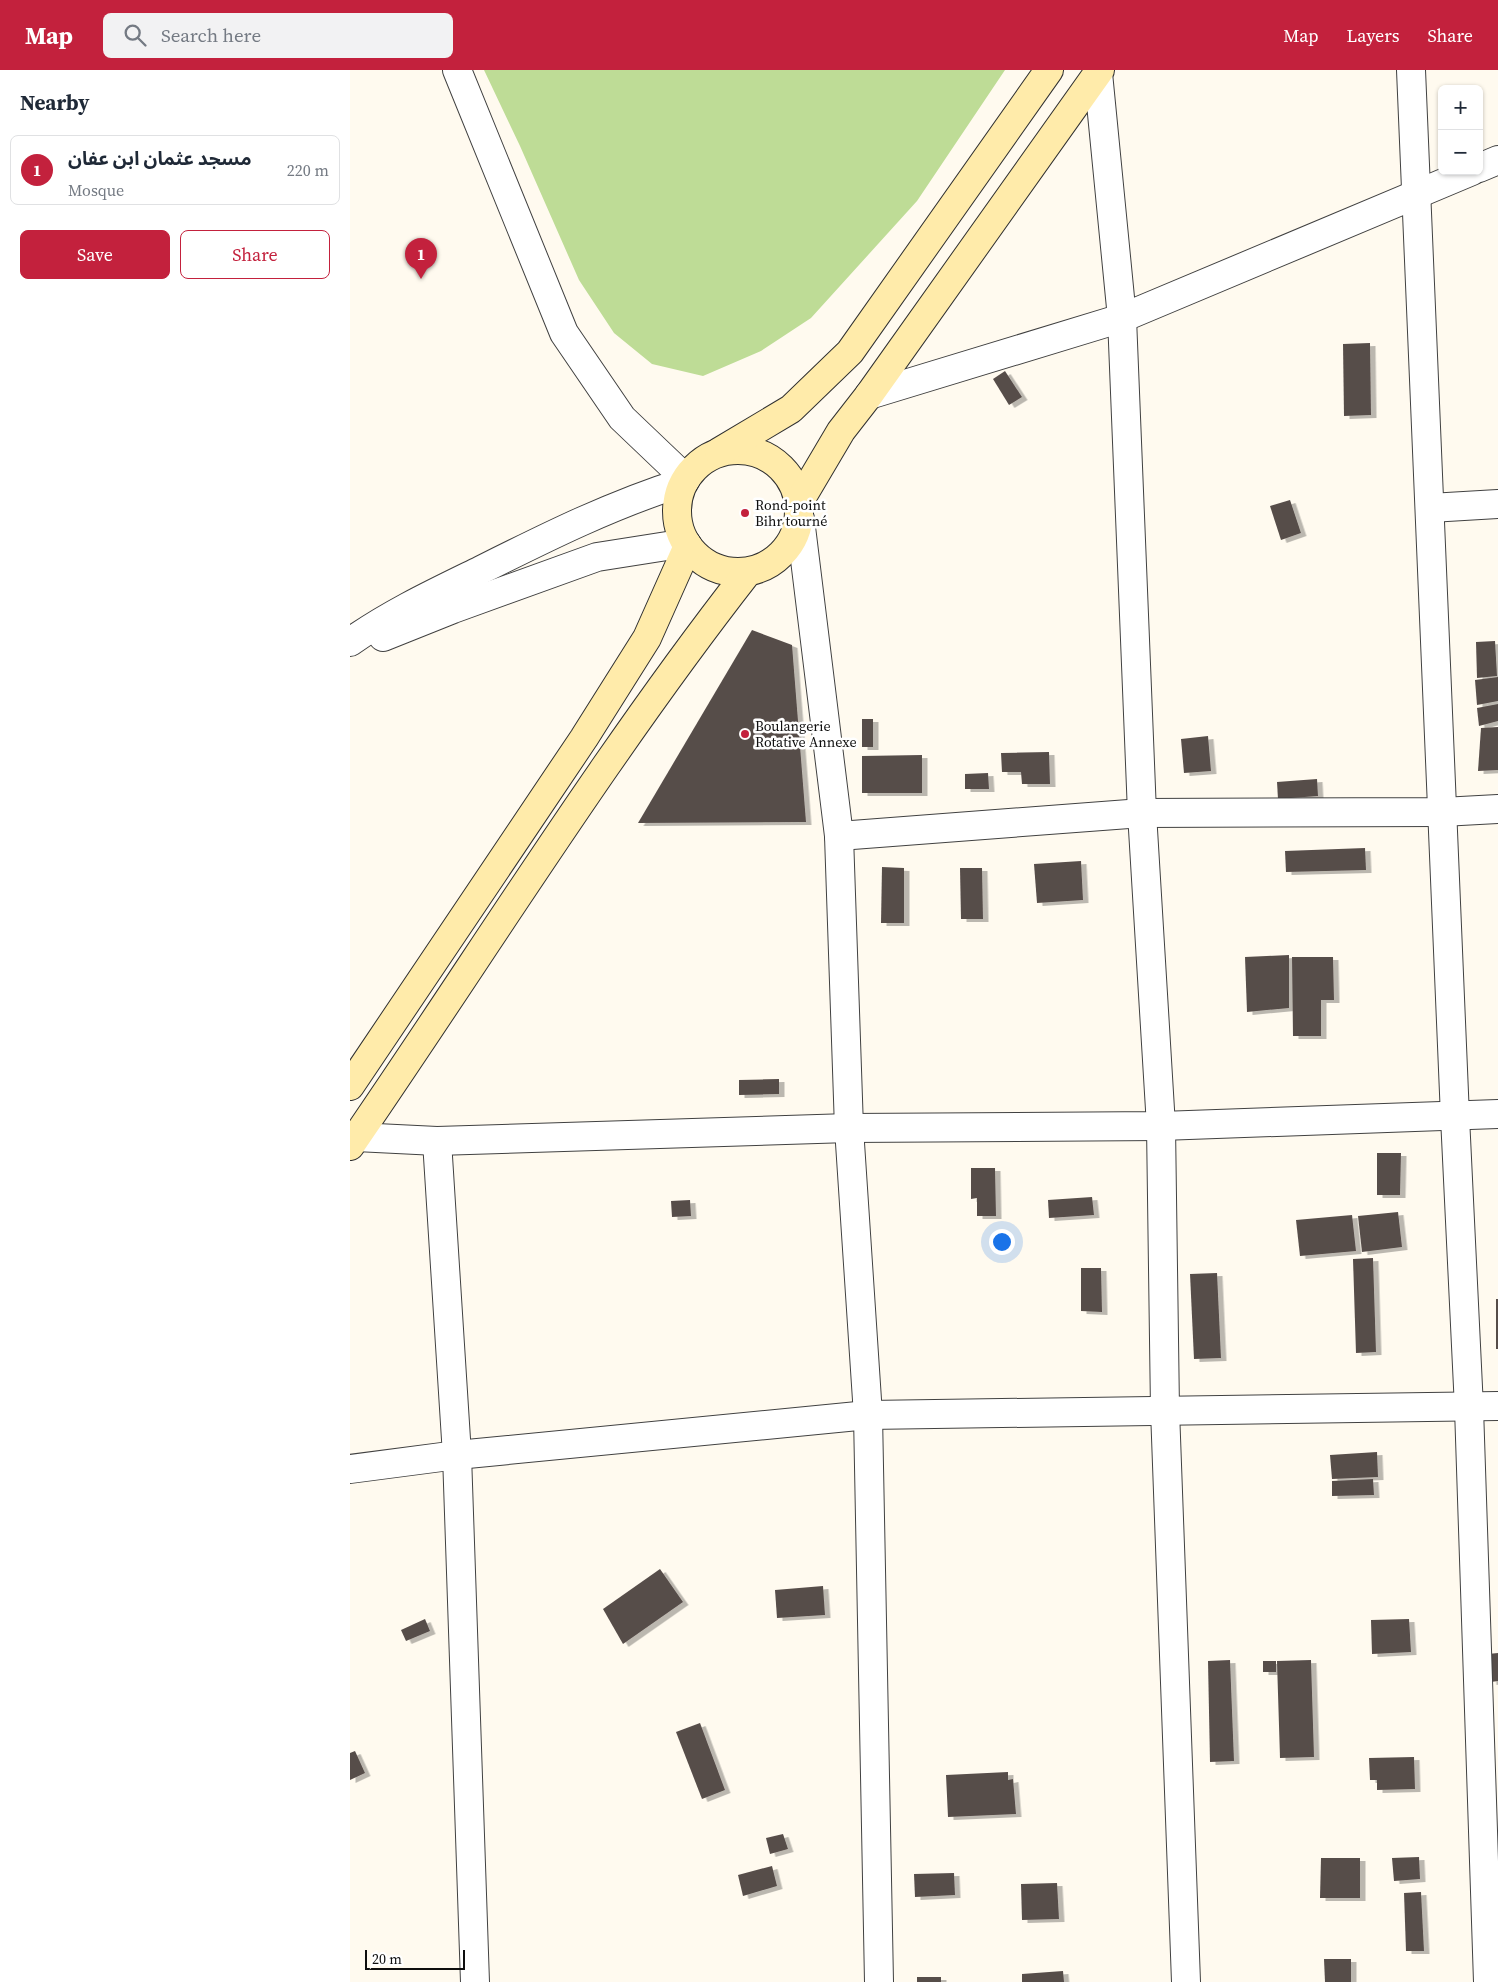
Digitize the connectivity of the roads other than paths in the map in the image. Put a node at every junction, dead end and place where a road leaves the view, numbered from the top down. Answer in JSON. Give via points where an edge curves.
{"nodes":[{"id":1,"x":457,"y":70,"type":"edge"},
{"id":2,"x":1049,"y":70,"type":"edge"},
{"id":3,"x":1411,"y":70,"type":"edge"},
{"id":4,"x":1099,"y":72,"type":"edge"},
{"id":5,"x":1498,"y":160,"type":"edge"},
{"id":6,"x":1483,"y":166,"type":"edge"},
{"id":7,"x":1463,"y":175,"type":"edge"},
{"id":8,"x":1416,"y":195,"type":"junction"},
{"id":9,"x":1122,"y":318,"type":"junction"},
{"id":10,"x":869,"y":395,"type":"junction"},
{"id":11,"x":719,"y":452,"type":"junction"},
{"id":12,"x":685,"y":480,"type":"junction"},
{"id":13,"x":1498,"y":504,"type":"edge"},
{"id":14,"x":1430,"y":508,"type":"junction"},
{"id":15,"x":800,"y":511,"type":"junction"},
{"id":16,"x":687,"y":545,"type":"junction"},
{"id":17,"x":747,"y":572,"type":"junction"},
{"id":18,"x":350,"y":642,"type":"edge"},
{"id":19,"x":350,"y":647,"type":"edge"},
{"id":20,"x":1498,"y":809,"type":"edge"},
{"id":21,"x":1442,"y":812,"type":"junction"},
{"id":22,"x":1142,"y":813,"type":"junction"},
{"id":23,"x":838,"y":836,"type":"junction"},
{"id":24,"x":350,"y":1086,"type":"edge"},
{"id":25,"x":1498,"y":1114,"type":"edge"},
{"id":26,"x":1455,"y":1117,"type":"junction"},
{"id":27,"x":1161,"y":1126,"type":"junction"},
{"id":28,"x":849,"y":1128,"type":"junction"},
{"id":29,"x":437,"y":1141,"type":"junction"},
{"id":30,"x":353,"y":1142,"type":"edge"},
{"id":31,"x":1498,"y":1406,"type":"edge"},
{"id":32,"x":1469,"y":1408,"type":"junction"},
{"id":33,"x":1165,"y":1410,"type":"junction"},
{"id":34,"x":868,"y":1415,"type":"junction"},
{"id":35,"x":457,"y":1456,"type":"junction"},
{"id":36,"x":350,"y":1469,"type":"edge"},
{"id":37,"x":475,"y":1982,"type":"edge"},
{"id":38,"x":880,"y":1982,"type":"edge"},
{"id":39,"x":1186,"y":1982,"type":"edge"},
{"id":40,"x":1488,"y":1982,"type":"edge"}],
"edges":[{"from":1,"to":12,"type":"street","via":[[564,333],[622,418]]},
{"from":2,"to":11,"type":"main road","via":[[850,352],[792,409]]},
{"from":3,"to":8,"type":"street"},
{"from":4,"to":9,"type":"street"},
{"from":4,"to":10,"type":"main road"},
{"from":5,"to":6,"type":"street"},
{"from":7,"to":8,"type":"street"},
{"from":8,"to":9,"type":"street"},
{"from":8,"to":14,"type":"street"},
{"from":9,"to":10,"type":"street"},
{"from":9,"to":22,"type":"street"},
{"from":10,"to":15,"type":"main road","via":[[842,431]]},
{"from":11,"to":12,"type":"main road","via":[[706,458]]},
{"from":11,"to":15,"type":"main road","via":[[736,449],[754,451],[770,458],[794,484]]},
{"from":12,"to":16,"type":"main road","via":[[678,497],[677,513],[679,529]]},
{"from":12,"to":18,"type":"street","via":[[632,499],[530,546],[376,623]]},
{"from":13,"to":14,"type":"street"},
{"from":14,"to":21,"type":"street"},
{"from":15,"to":17,"type":"main road","via":[[794,538],[782,555],[766,567]]},
{"from":15,"to":23,"type":"street"},
{"from":16,"to":17,"type":"main road","via":[[708,565],[733,573]]},
{"from":16,"to":19,"type":"street","via":[[597,557]]},
{"from":16,"to":24,"type":"main road","via":[[647,638],[584,738]]},
{"from":17,"to":30,"type":"main road","via":[[615,751]]},
{"from":20,"to":21,"type":"street"},
{"from":21,"to":22,"type":"street"},
{"from":21,"to":26,"type":"street"},
{"from":22,"to":23,"type":"street"},
{"from":22,"to":27,"type":"street"},
{"from":23,"to":28,"type":"street"},
{"from":25,"to":26,"type":"street"},
{"from":26,"to":27,"type":"street"},
{"from":26,"to":32,"type":"street"},
{"from":27,"to":28,"type":"street"},
{"from":27,"to":33,"type":"street"},
{"from":28,"to":29,"type":"street"},
{"from":28,"to":34,"type":"street"},
{"from":29,"to":30,"type":"street"},
{"from":29,"to":35,"type":"street"},
{"from":31,"to":32,"type":"street"},
{"from":32,"to":33,"type":"street"},
{"from":32,"to":40,"type":"street"},
{"from":33,"to":34,"type":"street"},
{"from":33,"to":39,"type":"street"},
{"from":34,"to":35,"type":"street"},
{"from":34,"to":38,"type":"street"},
{"from":35,"to":36,"type":"street"},
{"from":35,"to":37,"type":"street"}]}
